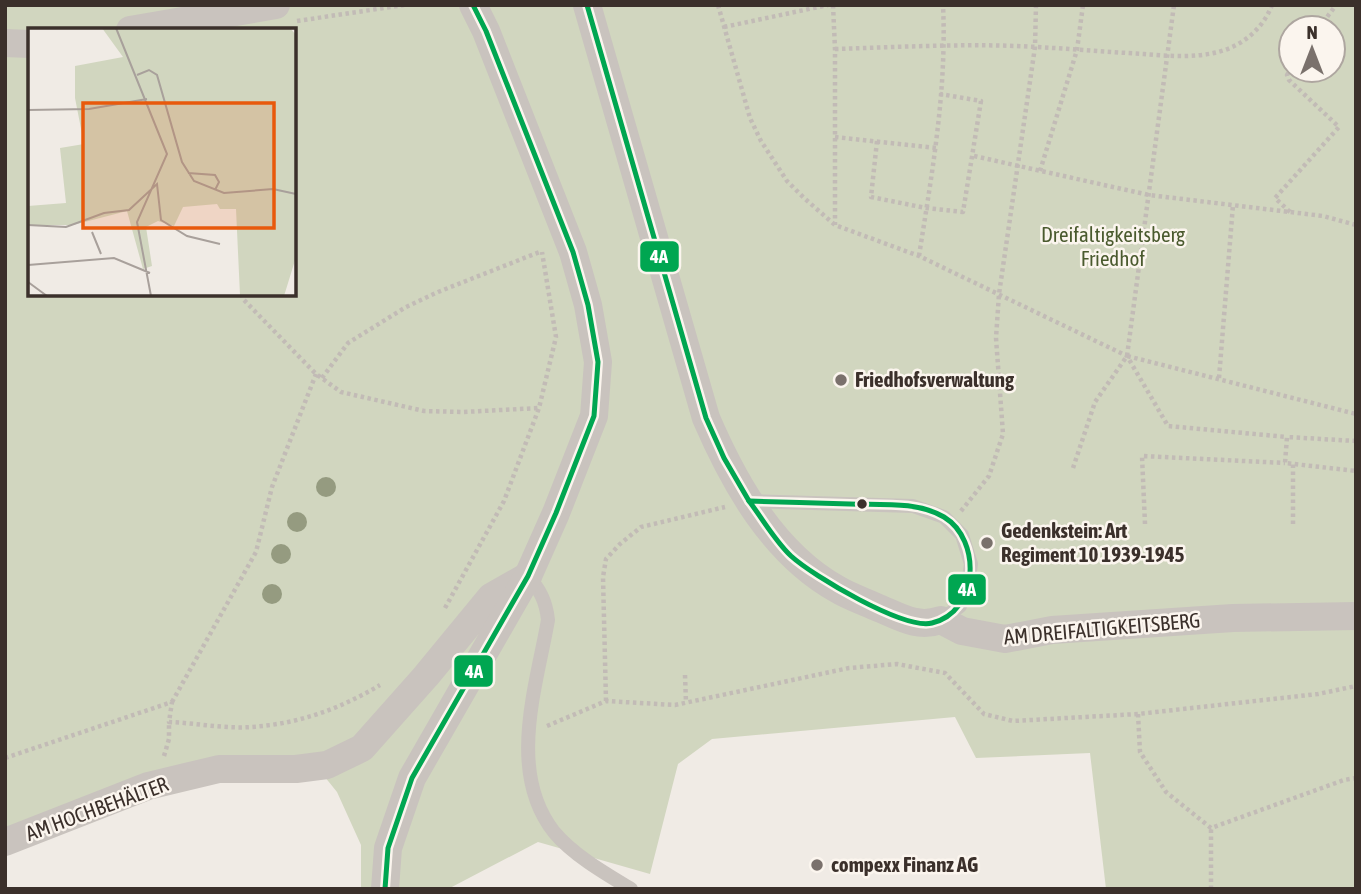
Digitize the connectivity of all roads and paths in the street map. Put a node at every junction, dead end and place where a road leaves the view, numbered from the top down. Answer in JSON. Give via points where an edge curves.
{"nodes":[{"id":1,"x":404,"y":5,"type":"edge"},
{"id":2,"x":473,"y":5,"type":"edge"},
{"id":3,"x":587,"y":5,"type":"edge"},
{"id":4,"x":718,"y":5,"type":"edge"},
{"id":5,"x":830,"y":5,"type":"edge"},
{"id":6,"x":943,"y":5,"type":"edge"},
{"id":7,"x":1036,"y":5,"type":"edge"},
{"id":8,"x":1083,"y":5,"type":"edge"},
{"id":9,"x":1174,"y":5,"type":"edge"},
{"id":10,"x":1272,"y":5,"type":"edge"},
{"id":11,"x":282,"y":14,"type":"edge"},
{"id":12,"x":724,"y":27,"type":"junction"},
{"id":13,"x":149,"y":28,"type":"edge"},
{"id":14,"x":5,"y":43,"type":"edge"},
{"id":15,"x":28,"y":44,"type":"edge"},
{"id":16,"x":945,"y":45,"type":"junction"},
{"id":17,"x":1035,"y":47,"type":"junction"},
{"id":18,"x":835,"y":49,"type":"junction"},
{"id":19,"x":1077,"y":50,"type":"junction"},
{"id":20,"x":1167,"y":56,"type":"junction"},
{"id":21,"x":1293,"y":84,"type":"edge"},
{"id":22,"x":940,"y":94,"type":"junction"},
{"id":23,"x":835,"y":137,"type":"junction"},
{"id":24,"x":877,"y":141,"type":"junction"},
{"id":25,"x":936,"y":148,"type":"junction"},
{"id":26,"x":974,"y":156,"type":"junction"},
{"id":27,"x":1018,"y":166,"type":"junction"},
{"id":28,"x":1040,"y":171,"type":"junction"},
{"id":29,"x":1149,"y":195,"type":"junction"},
{"id":30,"x":1233,"y":205,"type":"junction"},
{"id":31,"x":926,"y":208,"type":"junction"},
{"id":32,"x":1290,"y":212,"type":"junction"},
{"id":33,"x":835,"y":225,"type":"junction"},
{"id":34,"x":1356,"y":225,"type":"edge"},
{"id":35,"x":539,"y":239,"type":"dead end"},
{"id":36,"x":542,"y":251,"type":"junction"},
{"id":37,"x":919,"y":256,"type":"junction"},
{"id":38,"x":999,"y":294,"type":"junction"},
{"id":39,"x":242,"y":296,"type":"edge"},
{"id":40,"x":1127,"y":356,"type":"junction"},
{"id":41,"x":316,"y":374,"type":"junction"},
{"id":42,"x":322,"y":378,"type":"junction"},
{"id":43,"x":1219,"y":378,"type":"junction"},
{"id":44,"x":539,"y":408,"type":"junction"},
{"id":45,"x":1356,"y":414,"type":"edge"},
{"id":46,"x":1287,"y":436,"type":"junction"},
{"id":47,"x":1356,"y":441,"type":"edge"},
{"id":48,"x":1285,"y":463,"type":"junction"},
{"id":49,"x":1293,"y":464,"type":"junction"},
{"id":50,"x":1073,"y":468,"type":"dead end"},
{"id":51,"x":1356,"y":471,"type":"edge"},
{"id":52,"x":749,"y":501,"type":"junction"},
{"id":53,"x":950,"y":524,"type":"junction"},
{"id":54,"x":1145,"y":524,"type":"dead end"},
{"id":55,"x":1293,"y":524,"type":"dead end"},
{"id":56,"x":528,"y":576,"type":"junction"},
{"id":57,"x":1356,"y":616,"type":"edge"},
{"id":58,"x":439,"y":618,"type":"dead end"},
{"id":59,"x":941,"y":620,"type":"junction"},
{"id":60,"x":685,"y":675,"type":"dead end"},
{"id":61,"x":386,"y":682,"type":"dead end"},
{"id":62,"x":1356,"y":686,"type":"edge"},
{"id":63,"x":606,"y":701,"type":"junction"},
{"id":64,"x":172,"y":702,"type":"junction"},
{"id":65,"x":686,"y":703,"type":"junction"},
{"id":66,"x":1138,"y":714,"type":"junction"},
{"id":67,"x":528,"y":734,"type":"junction"},
{"id":68,"x":5,"y":758,"type":"edge"},
{"id":69,"x":1356,"y":778,"type":"edge"},
{"id":70,"x":1212,"y":828,"type":"junction"},
{"id":71,"x":5,"y":842,"type":"edge"},
{"id":72,"x":385,"y":889,"type":"edge"},
{"id":73,"x":631,"y":889,"type":"edge"},
{"id":74,"x":1211,"y":889,"type":"edge"}],
"edges":[{"from":1,"to":11,"type":"path"},
{"from":2,"to":56,"type":"street","via":[[573,252],[598,362],[594,416]]},
{"from":3,"to":52,"type":"street","name":"AM DREIFALTIGKEITSBERG","via":[[706,418]]},
{"from":4,"to":12,"type":"path"},
{"from":5,"to":12,"type":"path"},
{"from":5,"to":18,"type":"path"},
{"from":6,"to":16,"type":"path"},
{"from":7,"to":17,"type":"path"},
{"from":8,"to":19,"type":"path"},
{"from":9,"to":20,"type":"path"},
{"from":10,"to":20,"type":"path","via":[[1259,27],[1233,47],[1216,53]]},
{"from":11,"to":13,"type":"street"},
{"from":12,"to":33,"type":"path","via":[[761,141],[787,181]]},
{"from":14,"to":15,"type":"street"},
{"from":16,"to":17,"type":"path"},
{"from":16,"to":18,"type":"path"},
{"from":16,"to":22,"type":"path"},
{"from":17,"to":19,"type":"path"},
{"from":17,"to":27,"type":"path"},
{"from":18,"to":23,"type":"path"},
{"from":19,"to":20,"type":"path"},
{"from":19,"to":28,"type":"path"},
{"from":20,"to":29,"type":"path"},
{"from":21,"to":32,"type":"path","via":[[1339,127],[1275,198]]},
{"from":22,"to":25,"type":"path"},
{"from":22,"to":26,"type":"path","via":[[981,101]]},
{"from":23,"to":24,"type":"path"},
{"from":23,"to":33,"type":"path"},
{"from":24,"to":25,"type":"path"},
{"from":24,"to":31,"type":"path","via":[[871,197]]},
{"from":25,"to":31,"type":"path"},
{"from":26,"to":27,"type":"path"},
{"from":26,"to":31,"type":"path","via":[[963,212]]},
{"from":27,"to":28,"type":"path"},
{"from":27,"to":38,"type":"path"},
{"from":28,"to":29,"type":"path"},
{"from":29,"to":30,"type":"path"},
{"from":29,"to":40,"type":"path"},
{"from":30,"to":32,"type":"path"},
{"from":30,"to":43,"type":"path"},
{"from":31,"to":37,"type":"path"},
{"from":32,"to":34,"type":"path"},
{"from":33,"to":37,"type":"path"},
{"from":35,"to":36,"type":"path"},
{"from":36,"to":42,"type":"path","via":[[406,307],[348,343]]},
{"from":36,"to":44,"type":"path","via":[[556,337]]},
{"from":37,"to":38,"type":"path"},
{"from":38,"to":40,"type":"path"},
{"from":38,"to":53,"type":"path","via":[[996,338],[1003,434],[989,476]]},
{"from":39,"to":41,"type":"path"},
{"from":40,"to":43,"type":"path"},
{"from":40,"to":46,"type":"path","via":[[1168,426]]},
{"from":40,"to":50,"type":"path","via":[[1095,402]]},
{"from":41,"to":42,"type":"path"},
{"from":41,"to":64,"type":"path","via":[[272,487],[256,552]]},
{"from":42,"to":44,"type":"path","via":[[341,392],[424,411]]},
{"from":43,"to":45,"type":"path"},
{"from":44,"to":58,"type":"path","via":[[504,501]]},
{"from":46,"to":47,"type":"path"},
{"from":46,"to":48,"type":"path"},
{"from":48,"to":49,"type":"path"},
{"from":48,"to":54,"type":"path","via":[[1142,456]]},
{"from":49,"to":51,"type":"path"},
{"from":49,"to":55,"type":"path"},
{"from":52,"to":53,"type":"lane","via":[[913,506]]},
{"from":52,"to":59,"type":"street","name":"AM DREIFALTIGKEITSBERG","via":[[790,555],[837,589],[915,623]]},
{"from":52,"to":63,"type":"path","via":[[642,527],[606,559]]},
{"from":53,"to":59,"type":"lane","via":[[962,535],[971,564],[960,606]]},
{"from":56,"to":67,"type":"lane","via":[[540,590],[548,620]]},
{"from":56,"to":71,"type":"street","name":"AM HOCHBEHÄLTER","via":[[491,597],[362,748],[327,765],[219,769],[148,786]]},
{"from":56,"to":72,"type":"street","via":[[412,778],[388,848]]},
{"from":57,"to":59,"type":"street","name":"AM DREIFALTIGKEITSBERG","via":[[1233,618],[1052,630],[1005,639],[962,631]]},
{"from":60,"to":65,"type":"path"},
{"from":61,"to":64,"type":"path","via":[[349,704],[302,720],[250,727],[169,722]]},
{"from":62,"to":66,"type":"path"},
{"from":63,"to":65,"type":"path"},
{"from":63,"to":67,"type":"path"},
{"from":64,"to":68,"type":"path"},
{"from":65,"to":66,"type":"path","via":[[849,668],[897,664],[945,673],[984,714],[1013,720]]},
{"from":66,"to":70,"type":"path","via":[[1140,752],[1166,792]]},
{"from":67,"to":73,"type":"lane","via":[[528,771],[536,803],[555,833]]},
{"from":69,"to":70,"type":"path"},
{"from":70,"to":74,"type":"path"}]}
